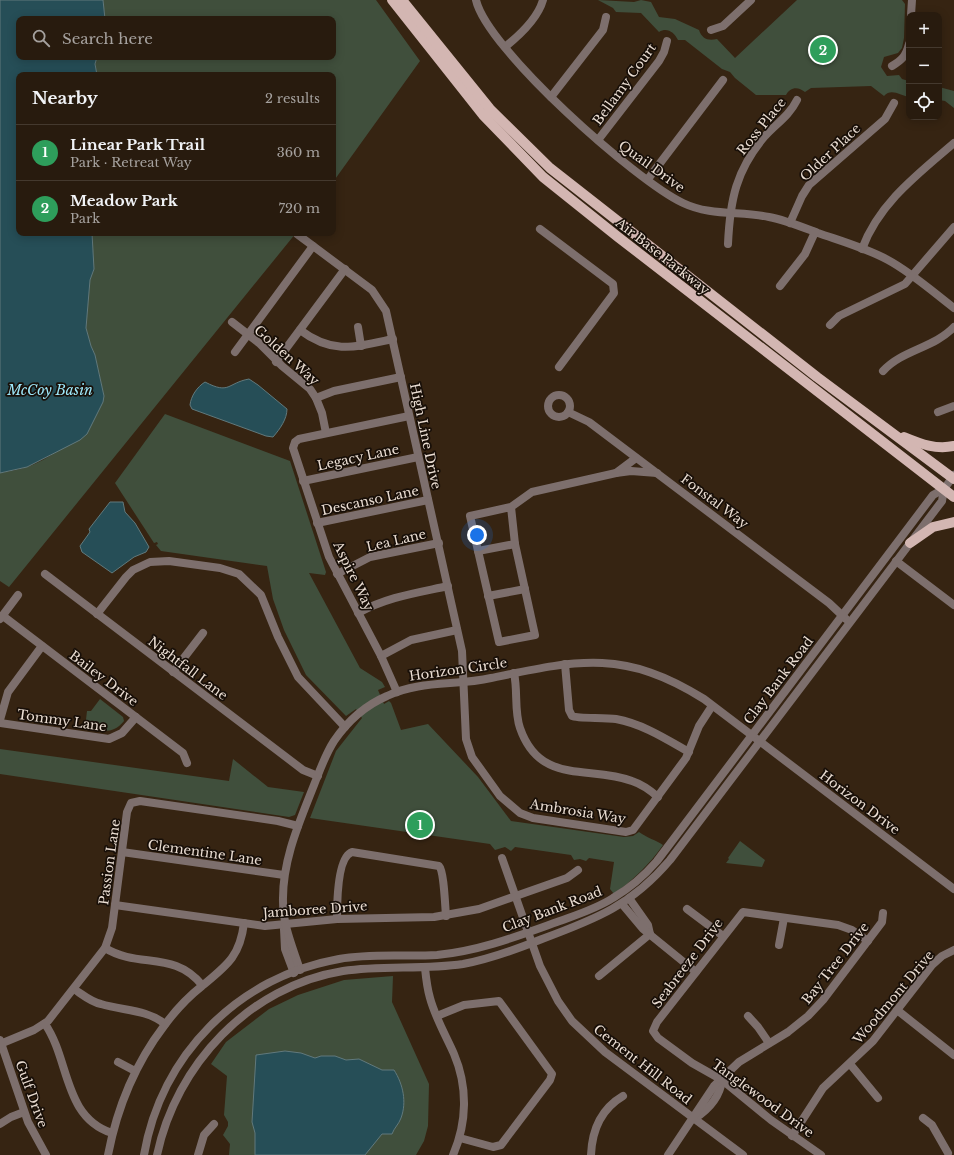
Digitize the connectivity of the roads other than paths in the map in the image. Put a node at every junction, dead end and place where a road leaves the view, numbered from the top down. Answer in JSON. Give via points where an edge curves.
{"nodes":[{"id":1,"x":392,"y":0,"type":"edge"},
{"id":2,"x":402,"y":0,"type":"edge"},
{"id":3,"x":476,"y":0,"type":"edge"},
{"id":4,"x":543,"y":0,"type":"edge"},
{"id":5,"x":751,"y":0,"type":"edge"},
{"id":6,"x":912,"y":0,"type":"edge"},
{"id":7,"x":911,"y":12,"type":"edge"},
{"id":8,"x":606,"y":17,"type":"dead end"},
{"id":9,"x":711,"y":30,"type":"dead end"},
{"id":10,"x":667,"y":41,"type":"dead end"},
{"id":11,"x":505,"y":47,"type":"junction"},
{"id":12,"x":908,"y":48,"type":"edge"},
{"id":13,"x":892,"y":66,"type":"dead end"},
{"id":14,"x":723,"y":80,"type":"dead end"},
{"id":15,"x":551,"y":97,"type":"junction"},
{"id":16,"x":797,"y":100,"type":"dead end"},
{"id":17,"x":894,"y":103,"type":"dead end"},
{"id":18,"x":598,"y":140,"type":"junction"},
{"id":19,"x":954,"y":143,"type":"edge"},
{"id":20,"x":648,"y":179,"type":"junction"},
{"id":21,"x":729,"y":213,"type":"junction"},
{"id":22,"x":790,"y":223,"type":"junction"},
{"id":23,"x":954,"y":227,"type":"edge"},
{"id":24,"x":540,"y":229,"type":"dead end"},
{"id":25,"x":815,"y":232,"type":"junction"},
{"id":26,"x":301,"y":236,"type":"edge"},
{"id":27,"x":728,"y":244,"type":"dead end"},
{"id":28,"x":314,"y":246,"type":"junction"},
{"id":29,"x":862,"y":249,"type":"junction"},
{"id":30,"x":345,"y":270,"type":"junction"},
{"id":31,"x":912,"y":277,"type":"junction"},
{"id":32,"x":780,"y":286,"type":"dead end"},
{"id":33,"x":954,"y":308,"type":"edge"},
{"id":34,"x":232,"y":322,"type":"dead end"},
{"id":35,"x":830,"y":325,"type":"dead end"},
{"id":36,"x":358,"y":327,"type":"dead end"},
{"id":37,"x":954,"y":327,"type":"edge"},
{"id":38,"x":300,"y":330,"type":"junction"},
{"id":39,"x":248,"y":335,"type":"junction"},
{"id":40,"x":393,"y":339,"type":"junction"},
{"id":41,"x":361,"y":346,"type":"junction"},
{"id":42,"x":235,"y":352,"type":"dead end"},
{"id":43,"x":276,"y":362,"type":"junction"},
{"id":44,"x":559,"y":368,"type":"dead end"},
{"id":45,"x":882,"y":371,"type":"dead end"},
{"id":46,"x":401,"y":377,"type":"junction"},
{"id":47,"x":316,"y":398,"type":"junction"},
{"id":48,"x":954,"y":406,"type":"edge"},
{"id":49,"x":568,"y":412,"type":"dead end"},
{"id":50,"x":938,"y":412,"type":"dead end"},
{"id":51,"x":409,"y":416,"type":"junction"},
{"id":52,"x":326,"y":433,"type":"junction"},
{"id":53,"x":893,"y":433,"type":"junction"},
{"id":54,"x":954,"y":446,"type":"edge"},
{"id":55,"x":418,"y":457,"type":"junction"},
{"id":56,"x":636,"y":458,"type":"junction"},
{"id":57,"x":657,"y":473,"type":"junction"},
{"id":58,"x":616,"y":474,"type":"junction"},
{"id":59,"x":953,"y":477,"type":"edge"},
{"id":60,"x":303,"y":481,"type":"junction"},
{"id":61,"x":944,"y":489,"type":"junction"},
{"id":62,"x":954,"y":497,"type":"edge"},
{"id":63,"x":428,"y":500,"type":"junction"},
{"id":64,"x":511,"y":507,"type":"junction"},
{"id":65,"x":954,"y":522,"type":"edge"},
{"id":66,"x":317,"y":523,"type":"junction"},
{"id":67,"x":439,"y":543,"type":"junction"},
{"id":68,"x":910,"y":543,"type":"junction"},
{"id":69,"x":515,"y":544,"type":"junction"},
{"id":70,"x":478,"y":551,"type":"junction"},
{"id":71,"x":896,"y":561,"type":"junction"},
{"id":72,"x":45,"y":574,"type":"dead end"},
{"id":73,"x":337,"y":574,"type":"junction"},
{"id":74,"x":448,"y":586,"type":"junction"},
{"id":75,"x":525,"y":589,"type":"junction"},
{"id":76,"x":18,"y":595,"type":"dead end"},
{"id":77,"x":488,"y":596,"type":"junction"},
{"id":78,"x":954,"y":605,"type":"edge"},
{"id":79,"x":358,"y":612,"type":"junction"},
{"id":80,"x":97,"y":614,"type":"junction"},
{"id":81,"x":842,"y":616,"type":"junction"},
{"id":82,"x":1,"y":617,"type":"edge"},
{"id":83,"x":849,"y":623,"type":"junction"},
{"id":84,"x":457,"y":630,"type":"junction"},
{"id":85,"x":203,"y":633,"type":"dead end"},
{"id":86,"x":42,"y":646,"type":"junction"},
{"id":87,"x":381,"y":656,"type":"junction"},
{"id":88,"x":565,"y":664,"type":"junction"},
{"id":89,"x":173,"y":672,"type":"junction"},
{"id":90,"x":514,"y":673,"type":"junction"},
{"id":91,"x":464,"y":683,"type":"junction"},
{"id":92,"x":397,"y":692,"type":"junction"},
{"id":93,"x":712,"y":706,"type":"junction"},
{"id":94,"x":136,"y":717,"type":"junction"},
{"id":95,"x":0,"y":720,"type":"edge"},
{"id":96,"x":0,"y":723,"type":"edge"},
{"id":97,"x":345,"y":727,"type":"junction"},
{"id":98,"x":752,"y":735,"type":"junction"},
{"id":99,"x":760,"y":741,"type":"junction"},
{"id":100,"x":689,"y":752,"type":"junction"},
{"id":101,"x":187,"y":763,"type":"dead end"},
{"id":102,"x":318,"y":776,"type":"junction"},
{"id":103,"x":658,"y":797,"type":"junction"},
{"id":104,"x":298,"y":826,"type":"junction"},
{"id":105,"x":122,"y":852,"type":"junction"},
{"id":106,"x":502,"y":858,"type":"dead end"},
{"id":107,"x":578,"y":870,"type":"dead end"},
{"id":108,"x":284,"y":875,"type":"junction"},
{"id":109,"x":954,"y":889,"type":"edge"},
{"id":110,"x":515,"y":897,"type":"junction"},
{"id":111,"x":629,"y":898,"type":"junction"},
{"id":112,"x":622,"y":904,"type":"junction"},
{"id":113,"x":115,"y":905,"type":"junction"},
{"id":114,"x":687,"y":908,"type":"dead end"},
{"id":115,"x":883,"y":913,"type":"dead end"},
{"id":116,"x":446,"y":916,"type":"junction"},
{"id":117,"x":784,"y":918,"type":"junction"},
{"id":118,"x":337,"y":919,"type":"junction"},
{"id":119,"x":244,"y":923,"type":"junction"},
{"id":120,"x":285,"y":924,"type":"junction"},
{"id":121,"x":528,"y":933,"type":"junction"},
{"id":122,"x":650,"y":934,"type":"junction"},
{"id":123,"x":723,"y":936,"type":"junction"},
{"id":124,"x":868,"y":941,"type":"junction"},
{"id":125,"x":531,"y":943,"type":"junction"},
{"id":126,"x":779,"y":945,"type":"dead end"},
{"id":127,"x":105,"y":948,"type":"junction"},
{"id":128,"x":954,"y":950,"type":"edge"},
{"id":129,"x":425,"y":968,"type":"junction"},
{"id":130,"x":297,"y":972,"type":"junction"},
{"id":131,"x":696,"y":972,"type":"junction"},
{"id":132,"x":599,"y":976,"type":"dead end"},
{"id":133,"x":202,"y":985,"type":"junction"},
{"id":134,"x":74,"y":989,"type":"junction"},
{"id":135,"x":897,"y":1010,"type":"junction"},
{"id":136,"x":437,"y":1016,"type":"junction"},
{"id":137,"x":748,"y":1016,"type":"dead end"},
{"id":138,"x":45,"y":1024,"type":"junction"},
{"id":139,"x":165,"y":1024,"type":"junction"},
{"id":140,"x":653,"y":1031,"type":"joint"},
{"id":141,"x":0,"y":1042,"type":"edge"},
{"id":142,"x":770,"y":1043,"type":"junction"},
{"id":143,"x":954,"y":1055,"type":"edge"},
{"id":144,"x":118,"y":1062,"type":"dead end"},
{"id":145,"x":850,"y":1064,"type":"junction"},
{"id":146,"x":135,"y":1071,"type":"junction"},
{"id":147,"x":722,"y":1080,"type":"junction"},
{"id":148,"x":623,"y":1096,"type":"dead end"},
{"id":149,"x":878,"y":1098,"type":"dead end"},
{"id":150,"x":24,"y":1112,"type":"junction"},
{"id":151,"x":922,"y":1118,"type":"dead end"},
{"id":152,"x":694,"y":1119,"type":"junction"},
{"id":153,"x":0,"y":1124,"type":"edge"},
{"id":154,"x":214,"y":1124,"type":"dead end"},
{"id":155,"x":112,"y":1133,"type":"junction"},
{"id":156,"x":792,"y":1136,"type":"junction"},
{"id":157,"x":460,"y":1138,"type":"junction"},
{"id":158,"x":949,"y":1152,"type":"edge"},
{"id":159,"x":46,"y":1155,"type":"edge"},
{"id":160,"x":108,"y":1155,"type":"edge"},
{"id":161,"x":144,"y":1155,"type":"edge"},
{"id":162,"x":157,"y":1155,"type":"edge"},
{"id":163,"x":198,"y":1155,"type":"edge"},
{"id":164,"x":453,"y":1155,"type":"edge"},
{"id":165,"x":591,"y":1155,"type":"edge"},
{"id":166,"x":668,"y":1155,"type":"edge"},
{"id":167,"x":743,"y":1155,"type":"edge"},
{"id":168,"x":821,"y":1155,"type":"edge"}],
"edges":[{"from":1,"to":61,"type":"main road","name":"Air Base Parkway","via":[[483,115],[543,177]]},
{"from":2,"to":53,"type":"main road","name":"Air Base Parkway","via":[[490,109],[550,168],[700,287]]},
{"from":3,"to":11,"type":"street","name":"Quail Drive","via":[[484,19]]},
{"from":4,"to":11,"type":"street","via":[[541,7],[519,36]]},
{"from":5,"to":9,"type":"street","via":[[723,26]]},
{"from":6,"to":7,"type":"street"},
{"from":8,"to":15,"type":"street","via":[[603,30]]},
{"from":10,"to":18,"type":"street","name":"Bellamy Court","via":[[659,61]]},
{"from":11,"to":15,"type":"street","name":"Quail Drive"},
{"from":12,"to":13,"type":"street","via":[[903,59]]},
{"from":14,"to":20,"type":"street"},
{"from":15,"to":18,"type":"street","name":"Quail Drive"},
{"from":16,"to":21,"type":"street","name":"Ross Place","via":[[791,112],[765,136],[744,165],[735,185]]},
{"from":17,"to":22,"type":"street","name":"Older Place","via":[[885,118],[809,185]]},
{"from":18,"to":20,"type":"street","name":"Quail Drive"},
{"from":19,"to":29,"type":"street","via":[[897,193],[871,227]]},
{"from":20,"to":21,"type":"street","name":"Quail Drive","via":[[683,203],[709,211]]},
{"from":21,"to":22,"type":"street","name":"Quail Drive","via":[[771,217]]},
{"from":21,"to":27,"type":"street","name":"Ross Place"},
{"from":22,"to":25,"type":"street","name":"Quail Drive"},
{"from":23,"to":31,"type":"street"},
{"from":24,"to":44,"type":"street","via":[[613,284],[614,293]]},
{"from":25,"to":29,"type":"street","name":"Quail Drive"},
{"from":25,"to":32,"type":"street","via":[[806,254]]},
{"from":26,"to":28,"type":"street","name":"High Line Drive"},
{"from":28,"to":30,"type":"street","name":"High Line Drive"},
{"from":28,"to":39,"type":"street"},
{"from":29,"to":31,"type":"street","name":"Quail Drive","via":[[887,260]]},
{"from":30,"to":38,"type":"street"},
{"from":30,"to":40,"type":"street","name":"High Line Drive","via":[[377,296],[386,311]]},
{"from":31,"to":33,"type":"street","name":"Quail Drive"},
{"from":31,"to":35,"type":"street","via":[[896,290],[839,316]]},
{"from":34,"to":39,"type":"street","name":"Golden Way"},
{"from":36,"to":41,"type":"street"},
{"from":37,"to":45,"type":"street","via":[[942,337],[891,362]]},
{"from":38,"to":41,"type":"street","via":[[327,345],[346,348]]},
{"from":38,"to":43,"type":"street"},
{"from":39,"to":42,"type":"street"},
{"from":39,"to":43,"type":"street","name":"Golden Way"},
{"from":40,"to":41,"type":"street"},
{"from":40,"to":46,"type":"street","name":"High Line Drive"},
{"from":43,"to":47,"type":"street","name":"Golden Way","via":[[304,384]]},
{"from":46,"to":47,"type":"street","via":[[334,391]]},
{"from":46,"to":51,"type":"street","name":"High Line Drive"},
{"from":47,"to":52,"type":"street","name":"Golden Way"},
{"from":48,"to":50,"type":"street"},
{"from":49,"to":56,"type":"street","name":"Fonstal Way","via":[[589,422]]},
{"from":51,"to":52,"type":"street"},
{"from":51,"to":55,"type":"street","name":"High Line Drive"},
{"from":52,"to":60,"type":"street","name":"Aspire Way","via":[[299,439],[294,444]]},
{"from":53,"to":54,"type":"main road","via":[[931,447]]},
{"from":53,"to":59,"type":"main road","name":"Air Base Parkway"},
{"from":55,"to":60,"type":"street","name":"Legacy Lane"},
{"from":55,"to":63,"type":"street","name":"High Line Drive"},
{"from":56,"to":57,"type":"street","name":"Fonstal Way"},
{"from":56,"to":58,"type":"street"},
{"from":57,"to":58,"type":"street","via":[[631,471]]},
{"from":57,"to":81,"type":"street","name":"Fonstal Way","via":[[829,602]]},
{"from":58,"to":64,"type":"street","via":[[532,492]]},
{"from":59,"to":61,"type":"street","name":"Clay Bank Road"},
{"from":60,"to":66,"type":"street","name":"Aspire Way"},
{"from":61,"to":62,"type":"main road","name":"Air Base Parkway"},
{"from":61,"to":68,"type":"street","name":"Clay Bank Road","via":[[942,501]]},
{"from":61,"to":81,"type":"street","name":"Clay Bank Road","via":[[933,495]]},
{"from":63,"to":66,"type":"street","name":"Descanso Lane"},
{"from":63,"to":67,"type":"street","name":"High Line Drive"},
{"from":64,"to":69,"type":"street"},
{"from":64,"to":70,"type":"street","via":[[470,516]]},
{"from":65,"to":68,"type":"main road","via":[[932,527]]},
{"from":66,"to":73,"type":"street","name":"Aspire Way"},
{"from":67,"to":73,"type":"street","name":"Lea Lane","via":[[370,558]]},
{"from":67,"to":74,"type":"street","name":"High Line Drive"},
{"from":68,"to":71,"type":"street","name":"Clay Bank Road"},
{"from":69,"to":70,"type":"street"},
{"from":69,"to":75,"type":"street"},
{"from":70,"to":77,"type":"street"},
{"from":71,"to":78,"type":"street"},
{"from":71,"to":83,"type":"street","name":"Clay Bank Road"},
{"from":72,"to":80,"type":"street","name":"Nightfall Lane"},
{"from":73,"to":79,"type":"street","name":"Aspire Way"},
{"from":74,"to":79,"type":"street","via":[[395,597]]},
{"from":74,"to":84,"type":"street","name":"High Line Drive"},
{"from":75,"to":77,"type":"street"},
{"from":75,"to":77,"type":"street","via":[[535,635],[499,642]]},
{"from":76,"to":82,"type":"street"},
{"from":79,"to":87,"type":"street","name":"Aspire Way"},
{"from":80,"to":89,"type":"street","name":"Nightfall Lane"},
{"from":80,"to":97,"type":"street","via":[[133,570],[150,562],[169,561],[220,568],[239,574],[261,595],[298,677]]},
{"from":81,"to":83,"type":"street","name":"Fonstal Way"},
{"from":81,"to":98,"type":"street","name":"Clay Bank Road"},
{"from":82,"to":86,"type":"street","name":"Bailey Drive"},
{"from":83,"to":99,"type":"street","name":"Clay Bank Road"},
{"from":84,"to":87,"type":"street","via":[[411,640]]},
{"from":84,"to":91,"type":"street","name":"High Line Drive","via":[[463,657]]},
{"from":85,"to":89,"type":"street"},
{"from":86,"to":94,"type":"street","name":"Bailey Drive"},
{"from":86,"to":95,"type":"street","via":[[8,692]]},
{"from":87,"to":92,"type":"street","name":"Aspire Way"},
{"from":88,"to":90,"type":"street","name":"Horizon Circle"},
{"from":88,"to":93,"type":"street","name":"Horizon Circle","via":[[611,663],[644,670],[677,683]]},
{"from":88,"to":100,"type":"street","via":[[569,710],[572,716],[597,716],[625,721]]},
{"from":89,"to":102,"type":"street","name":"Nightfall Lane","via":[[303,770]]},
{"from":90,"to":91,"type":"street","name":"Horizon Circle"},
{"from":90,"to":103,"type":"street","via":[[518,724],[525,740],[538,756],[564,770],[630,780]]},
{"from":91,"to":92,"type":"street","name":"Horizon Circle","via":[[424,685]]},
{"from":91,"to":103,"type":"street","name":"Ambrosia Way","via":[[466,735],[474,762],[500,796],[520,813],[534,818],[629,832],[635,829]]},
{"from":92,"to":97,"type":"street","name":"Horizon Circle","via":[[381,699]]},
{"from":93,"to":98,"type":"street","name":"Horizon Circle"},
{"from":93,"to":100,"type":"street","name":"Ambrosia Way","via":[[699,726]]},
{"from":94,"to":96,"type":"street","name":"Tommy Lane","via":[[122,733],[109,739]]},
{"from":94,"to":101,"type":"street","name":"Bailey Drive","via":[[183,753]]},
{"from":97,"to":102,"type":"street","name":"Horizon Circle","via":[[329,749]]},
{"from":98,"to":99,"type":"street","name":"Horizon Drive"},
{"from":98,"to":121,"type":"street","name":"Clay Bank Road","via":[[657,861],[638,880],[604,904]]},
{"from":99,"to":109,"type":"street","name":"Horizon Drive"},
{"from":99,"to":111,"type":"street","name":"Clay Bank Road","via":[[670,860]]},
{"from":100,"to":103,"type":"street","name":"Ambrosia Way"},
{"from":102,"to":104,"type":"street","name":"Horizon Circle"},
{"from":104,"to":105,"type":"street","name":"Passion Lane","via":[[136,801],[128,809]]},
{"from":104,"to":108,"type":"street","name":"Horizon Circle"},
{"from":105,"to":108,"type":"street","name":"Clementine Lane"},
{"from":105,"to":113,"type":"street","name":"Passion Lane"},
{"from":106,"to":110,"type":"street","name":"Cement Hill Road"},
{"from":107,"to":110,"type":"street","name":"Jamboree Drive","via":[[567,878]]},
{"from":108,"to":120,"type":"street","name":"Horizon Circle"},
{"from":110,"to":116,"type":"street","name":"Jamboree Drive"},
{"from":110,"to":121,"type":"street","name":"Cement Hill Road"},
{"from":111,"to":112,"type":"street","name":"Clay Bank Road"},
{"from":111,"to":122,"type":"street","via":[[648,925]]},
{"from":112,"to":122,"type":"street"},
{"from":112,"to":125,"type":"street","name":"Clay Bank Road","via":[[588,922]]},
{"from":113,"to":119,"type":"street","name":"Jamboree Drive"},
{"from":113,"to":127,"type":"street","name":"Passion Lane","via":[[111,934]]},
{"from":114,"to":123,"type":"street"},
{"from":115,"to":124,"type":"street","name":"Bay Tree Drive","via":[[882,922]]},
{"from":116,"to":118,"type":"street","name":"Jamboree Drive"},
{"from":116,"to":118,"type":"street","via":[[443,872],[439,866],[352,852],[345,857],[337,894]]},
{"from":117,"to":123,"type":"street","name":"Seabreeze Drive","via":[[743,912]]},
{"from":117,"to":124,"type":"street","via":[[838,925],[852,930]]},
{"from":117,"to":126,"type":"street"},
{"from":118,"to":120,"type":"street","name":"Jamboree Drive"},
{"from":119,"to":120,"type":"street","name":"Jamboree Drive","via":[[272,926]]},
{"from":119,"to":133,"type":"street","via":[[240,944],[232,960]]},
{"from":120,"to":130,"type":"street","name":"Horizon Circle"},
{"from":121,"to":125,"type":"street","name":"Cement Hill Road"},
{"from":121,"to":130,"type":"street","name":"Clay Bank Road","via":[[462,951],[425,956],[358,956],[322,963]]},
{"from":122,"to":131,"type":"street"},
{"from":122,"to":132,"type":"street"},
{"from":123,"to":131,"type":"street","name":"Seabreeze Drive"},
{"from":124,"to":142,"type":"street","name":"Bay Tree Drive","via":[[816,1008],[801,1022]]},
{"from":125,"to":129,"type":"street","name":"Clay Bank Road","via":[[464,963]]},
{"from":125,"to":152,"type":"street","name":"Cement Hill Road","via":[[552,991],[581,1031]]},
{"from":127,"to":133,"type":"street","via":[[128,958],[168,962],[188,971]]},
{"from":127,"to":134,"type":"street","name":"Passion Lane"},
{"from":128,"to":135,"type":"street","name":"Woodmont Drive","via":[[932,965]]},
{"from":129,"to":136,"type":"street","via":[[430,999]]},
{"from":129,"to":162,"type":"street","name":"Clay Bank Road","via":[[378,967],[340,971],[298,984],[253,1008],[216,1040],[186,1079],[171,1110]]},
{"from":130,"to":161,"type":"street","name":"Clay Bank Road","via":[[259,988],[235,1004],[194,1044],[162,1094],[151,1122]]},
{"from":131,"to":140,"type":"street","name":"Seabreeze Drive","via":[[657,1022]]},
{"from":133,"to":139,"type":"street"},
{"from":134,"to":138,"type":"street","name":"Passion Lane"},
{"from":134,"to":139,"type":"street","via":[[101,1004],[144,1012]]},
{"from":135,"to":143,"type":"street"},
{"from":135,"to":145,"type":"street","name":"Woodmont Drive","via":[[873,1042]]},
{"from":136,"to":157,"type":"street","via":[[462,1083],[464,1104]]},
{"from":136,"to":157,"type":"street","via":[[464,1005],[500,1001],[552,1074],[501,1145],[493,1147]]},
{"from":137,"to":142,"type":"street"},
{"from":138,"to":141,"type":"street","name":"Passion Lane"},
{"from":138,"to":155,"type":"street","via":[[52,1036],[76,1104],[94,1124]]},
{"from":139,"to":146,"type":"street"},
{"from":140,"to":147,"type":"street","name":"Tanglewood Drive","via":[[658,1038],[692,1063]]},
{"from":141,"to":150,"type":"street","name":"Gulf Drive"},
{"from":142,"to":147,"type":"street","name":"Bay Tree Drive","via":[[739,1062]]},
{"from":144,"to":146,"type":"street"},
{"from":145,"to":149,"type":"street"},
{"from":145,"to":156,"type":"street","name":"Woodmont Drive","via":[[823,1088]]},
{"from":146,"to":155,"type":"street"},
{"from":147,"to":152,"type":"street","name":"Bay Tree Drive","via":[[714,1086]]},
{"from":147,"to":156,"type":"street","name":"Tanglewood Drive"},
{"from":148,"to":165,"type":"street","via":[[612,1102],[597,1124],[593,1134]]},
{"from":150,"to":153,"type":"street"},
{"from":150,"to":159,"type":"street","name":"Gulf Drive"},
{"from":151,"to":158,"type":"street","via":[[932,1125]]},
{"from":152,"to":166,"type":"street","name":"Bay Tree Drive"},
{"from":152,"to":167,"type":"street","name":"Cement Hill Road"},
{"from":154,"to":163,"type":"street","via":[[204,1136]]},
{"from":155,"to":160,"type":"street"},
{"from":156,"to":168,"type":"street","name":"Tanglewood Drive"},
{"from":157,"to":164,"type":"street"}]}
